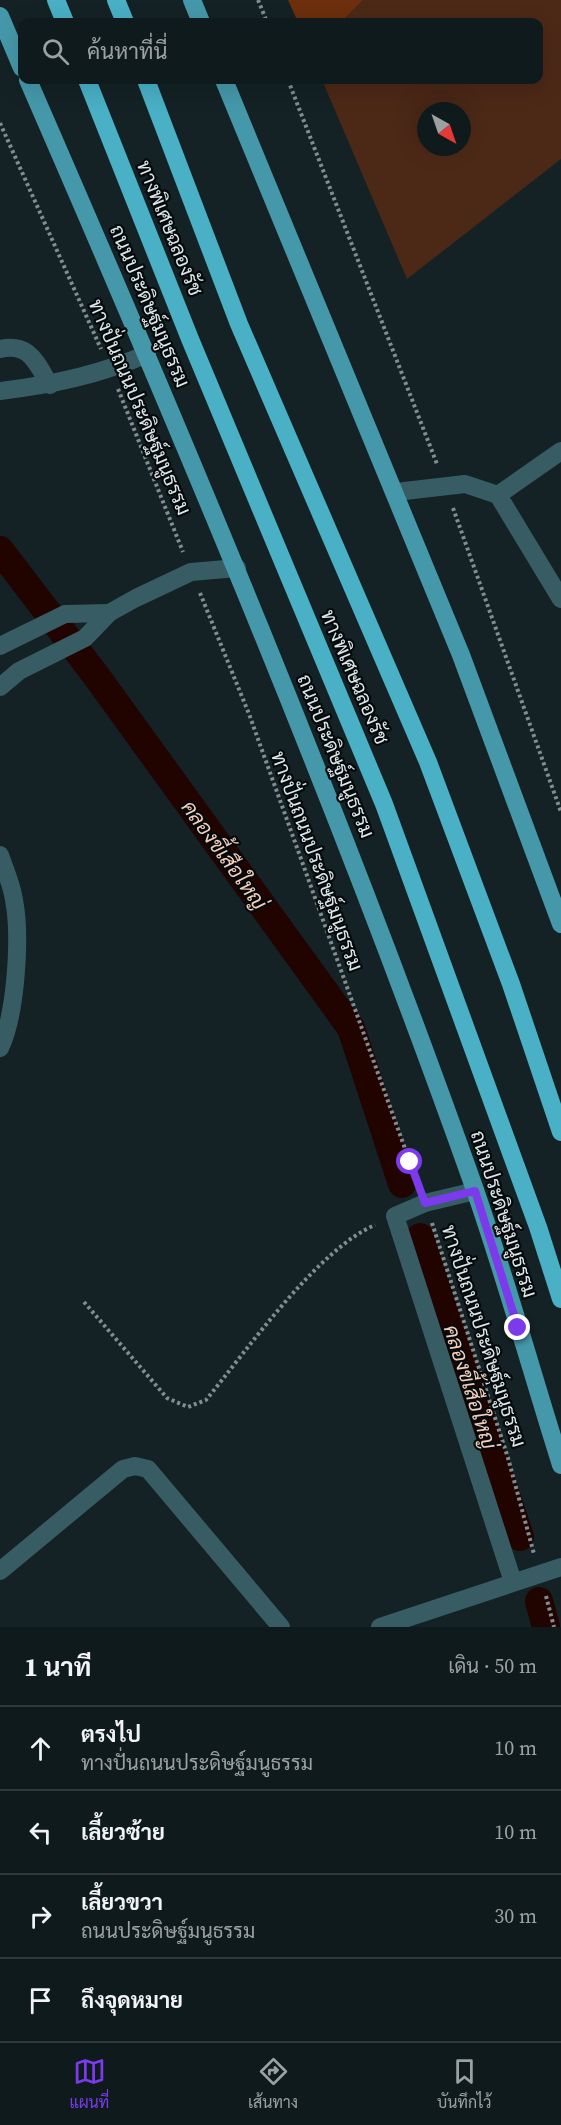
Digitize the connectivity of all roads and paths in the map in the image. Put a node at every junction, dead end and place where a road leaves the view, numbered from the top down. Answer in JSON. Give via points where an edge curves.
{"nodes":[{"id":1,"x":56,"y":0,"type":"edge"},
{"id":2,"x":116,"y":0,"type":"edge"},
{"id":3,"x":192,"y":0,"type":"edge"},
{"id":4,"x":258,"y":0,"type":"edge"},
{"id":5,"x":0,"y":16,"type":"edge"},
{"id":6,"x":63,"y":18,"type":"edge"},
{"id":7,"x":123,"y":18,"type":"edge"},
{"id":8,"x":199,"y":18,"type":"edge"},
{"id":9,"x":265,"y":18,"type":"edge"},
{"id":10,"x":18,"y":59,"type":"edge"},
{"id":11,"x":30,"y":84,"type":"edge"},
{"id":12,"x":89,"y":84,"type":"edge"},
{"id":13,"x":148,"y":84,"type":"edge"},
{"id":14,"x":226,"y":84,"type":"edge"},
{"id":15,"x":290,"y":84,"type":"edge"},
{"id":16,"x":0,"y":123,"type":"edge"},
{"id":17,"x":0,"y":349,"type":"edge"},
{"id":18,"x":147,"y":354,"type":"junction"},
{"id":19,"x":110,"y":370,"type":"junction"},
{"id":20,"x":50,"y":385,"type":"junction"},
{"id":21,"x":0,"y":391,"type":"edge"},
{"id":22,"x":561,"y":451,"type":"edge"},
{"id":23,"x":445,"y":485,"type":"junction"},
{"id":24,"x":396,"y":492,"type":"junction"},
{"id":25,"x":498,"y":495,"type":"junction"},
{"id":26,"x":237,"y":568,"type":"junction"},
{"id":27,"x":191,"y":572,"type":"junction"},
{"id":28,"x":561,"y":599,"type":"edge"},
{"id":29,"x":109,"y":613,"type":"junction"},
{"id":30,"x":0,"y":646,"type":"edge"},
{"id":31,"x":0,"y":687,"type":"edge"},
{"id":32,"x":561,"y":812,"type":"edge"},
{"id":33,"x":0,"y":855,"type":"edge"},
{"id":34,"x":561,"y":924,"type":"edge"},
{"id":35,"x":0,"y":1048,"type":"edge"},
{"id":36,"x":561,"y":1132,"type":"edge"},
{"id":37,"x":475,"y":1191,"type":"junction"},
{"id":38,"x":425,"y":1203,"type":"junction"},
{"id":39,"x":395,"y":1216,"type":"junction"},
{"id":40,"x":561,"y":1299,"type":"edge"},
{"id":41,"x":84,"y":1302,"type":"dead end"},
{"id":42,"x":561,"y":1465,"type":"edge"},
{"id":43,"x":561,"y":1567,"type":"edge"},
{"id":44,"x":0,"y":1571,"type":"edge"},
{"id":45,"x":540,"y":1574,"type":"junction"},
{"id":46,"x":513,"y":1582,"type":"junction"},
{"id":47,"x":281,"y":1627,"type":"edge"},
{"id":48,"x":380,"y":1627,"type":"edge"},
{"id":49,"x":554,"y":1627,"type":"edge"}],
"edges":[{"from":1,"to":6,"type":"highway"},
{"from":2,"to":7,"type":"highway"},
{"from":3,"to":8,"type":"main road"},
{"from":4,"to":9,"type":"path"},
{"from":5,"to":10,"type":"main road"},
{"from":11,"to":18,"type":"main road","name":"ถนนประดิษฐ์มนูธรรม"},
{"from":12,"to":40,"type":"highway","name":"ทางพิเศษฉลองรัช","via":[[384,804]]},
{"from":13,"to":36,"type":"highway","name":"ทางพิเศษฉลองรัช","via":[[239,324],[428,762],[511,984]]},
{"from":14,"to":24,"type":"main road"},
{"from":15,"to":23,"type":"path"},
{"from":16,"to":19,"type":"path","name":"ทางปั่นถนนประดิษฐ์มนูธรรม"},
{"from":17,"to":20,"type":"street","via":[[14,346],[28,352]]},
{"from":18,"to":19,"type":"street"},
{"from":18,"to":26,"type":"main road","name":"ถนนประดิษฐ์มนูธรรม"},
{"from":19,"to":20,"type":"street"},
{"from":19,"to":27,"type":"path","name":"ทางปั่นถนนประดิษฐ์มนูธรรม"},
{"from":20,"to":21,"type":"street"},
{"from":22,"to":25,"type":"street"},
{"from":23,"to":24,"type":"street"},
{"from":23,"to":25,"type":"street","via":[[465,484]]},
{"from":23,"to":32,"type":"path"},
{"from":24,"to":34,"type":"main road"},
{"from":25,"to":28,"type":"street"},
{"from":26,"to":27,"type":"street"},
{"from":26,"to":37,"type":"main road","name":"ถนนประดิษฐ์มนูธรรม","via":[[342,830]]},
{"from":27,"to":29,"type":"street"},
{"from":27,"to":38,"type":"path","name":"ทางปั่นถนนประดิษฐ์มนูธรรม","via":[[249,714]]},
{"from":29,"to":30,"type":"street","via":[[65,614]]},
{"from":29,"to":31,"type":"street","via":[[86,638],[19,671]]},
{"from":33,"to":35,"type":"street","via":[[15,900],[16,938],[11,1009]]},
{"from":37,"to":38,"type":"street"},
{"from":37,"to":42,"type":"main road","name":"ถนนประดิษฐ์มนูธรรม"},
{"from":38,"to":39,"type":"street"},
{"from":38,"to":45,"type":"path","name":"ทางปั่นถนนประดิษฐ์มนูธรรม","via":[[508,1458]]},
{"from":39,"to":41,"type":"path","via":[[360,1232],[328,1258],[206,1400],[188,1407],[167,1398]]},
{"from":39,"to":46,"type":"street"},
{"from":43,"to":45,"type":"street"},
{"from":44,"to":47,"type":"street","via":[[123,1469],[135,1466],[148,1469],[161,1481]]},
{"from":45,"to":46,"type":"street"},
{"from":45,"to":49,"type":"path","name":"ทางปั่นถนนประดิษฐ์มนูธรรม"},
{"from":46,"to":48,"type":"street"}]}
